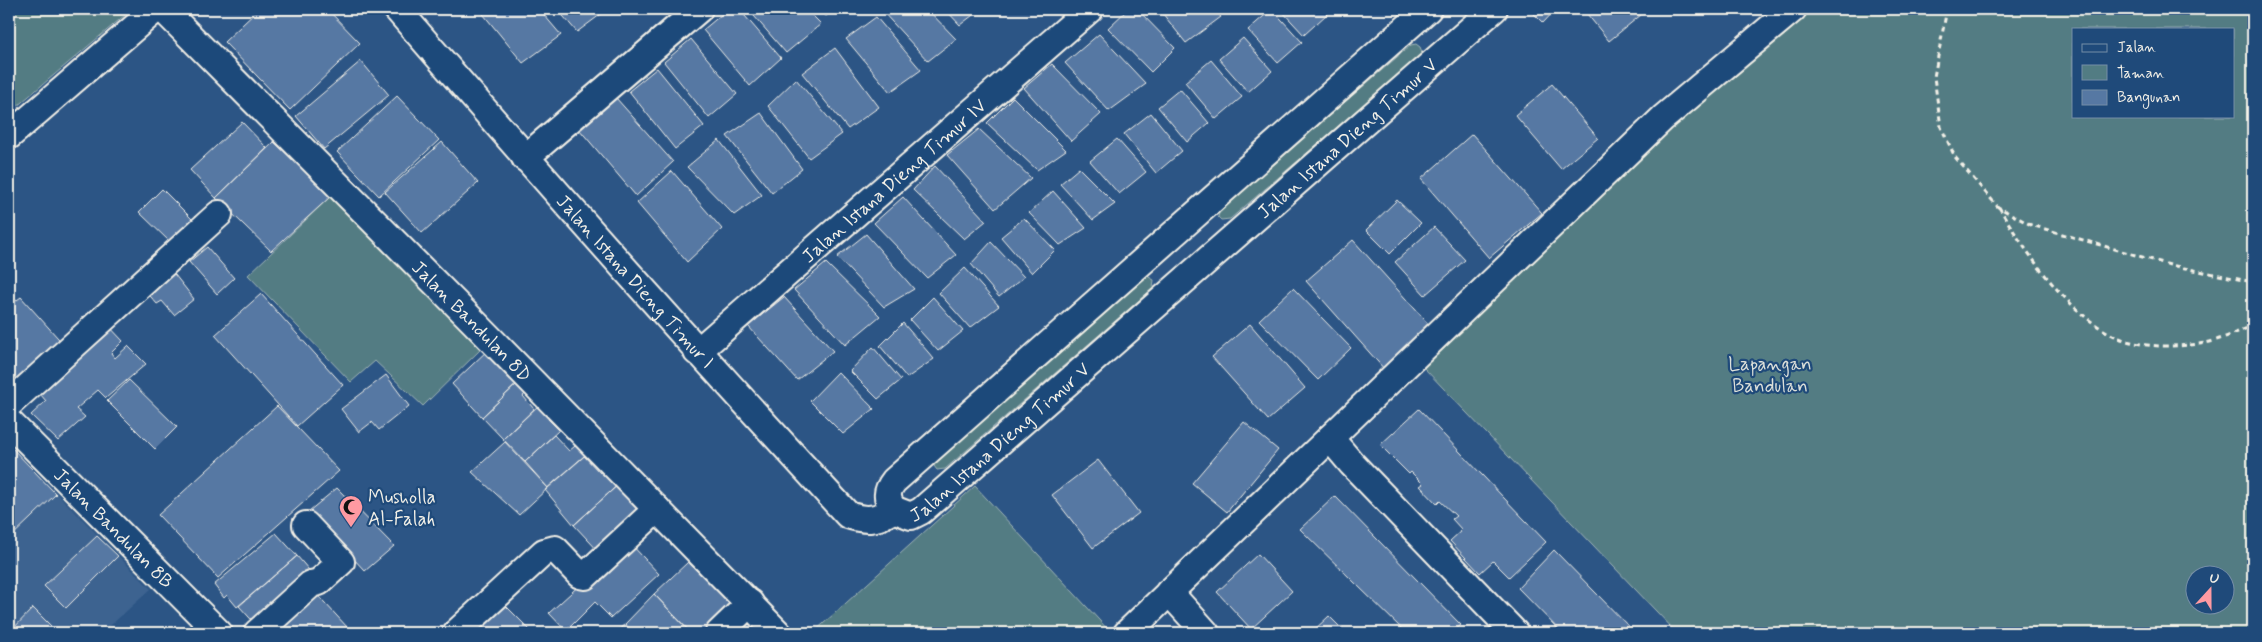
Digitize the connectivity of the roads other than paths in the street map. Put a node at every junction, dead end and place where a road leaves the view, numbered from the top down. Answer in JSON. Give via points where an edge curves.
{"nodes":[{"id":1,"x":156,"y":9,"type":"edge"},
{"id":2,"x":163,"y":9,"type":"edge"},
{"id":3,"x":397,"y":9,"type":"edge"},
{"id":4,"x":700,"y":9,"type":"edge"},
{"id":5,"x":1090,"y":9,"type":"edge"},
{"id":6,"x":1428,"y":9,"type":"edge"},
{"id":7,"x":1793,"y":9,"type":"edge"},
{"id":8,"x":1482,"y":12,"type":"edge"},
{"id":9,"x":9,"y":136,"type":"edge"},
{"id":10,"x":525,"y":158,"type":"junction"},
{"id":11,"x":219,"y":214,"type":"dead end"},
{"id":12,"x":1171,"y":235,"type":"junction"},
{"id":13,"x":1199,"y":266,"type":"junction"},
{"id":14,"x":698,"y":352,"type":"junction"},
{"id":15,"x":9,"y":404,"type":"edge"},
{"id":16,"x":9,"y":422,"type":"edge"},
{"id":17,"x":1330,"y":438,"type":"junction"},
{"id":18,"x":657,"y":509,"type":"junction"},
{"id":19,"x":892,"y":509,"type":"junction"},
{"id":20,"x":306,"y":524,"type":"dead end"},
{"id":21,"x":1169,"y":592,"type":"junction"},
{"id":22,"x":750,"y":604,"type":"junction"},
{"id":23,"x":219,"y":633,"type":"edge"},
{"id":24,"x":257,"y":633,"type":"edge"},
{"id":25,"x":456,"y":633,"type":"edge"},
{"id":26,"x":719,"y":633,"type":"edge"},
{"id":27,"x":778,"y":633,"type":"edge"},
{"id":28,"x":1127,"y":633,"type":"edge"},
{"id":29,"x":1206,"y":633,"type":"edge"},
{"id":30,"x":1515,"y":633,"type":"edge"}],
"edges":[{"from":1,"to":9,"type":"street"},
{"from":2,"to":18,"type":"street","name":"Jalan Bandulan 8D"},
{"from":3,"to":10,"type":"street","name":"Jalan Istana Dieng Timur I"},
{"from":4,"to":10,"type":"street"},
{"from":5,"to":14,"type":"street","name":"Jalan Istana Dieng Timur IV"},
{"from":6,"to":12,"type":"street","name":"Jalan Istana Dieng Timur V"},
{"from":7,"to":17,"type":"street","via":[[1663,118]]},
{"from":8,"to":13,"type":"street","name":"Jalan Istana Dieng Timur V"},
{"from":10,"to":14,"type":"street","name":"Jalan Istana Dieng Timur I"},
{"from":11,"to":15,"type":"street"},
{"from":12,"to":13,"type":"street"},
{"from":12,"to":19,"type":"street","name":"Jalan Istana Dieng Timur V","via":[[894,481],[887,496]]},
{"from":13,"to":19,"type":"street","name":"Jalan Istana Dieng Timur V","via":[[921,512],[911,516]]},
{"from":14,"to":19,"type":"street","name":"Jalan Istana Dieng Timur I","via":[[848,515],[877,519]]},
{"from":16,"to":23,"type":"street","name":"Jalan Bandulan 8B"},
{"from":17,"to":21,"type":"street"},
{"from":17,"to":30,"type":"street"},
{"from":18,"to":22,"type":"street","name":"Jalan Bandulan 8D"},
{"from":18,"to":25,"type":"street","via":[[585,576],[580,575],[554,549],[544,552]]},
{"from":20,"to":24,"type":"street","via":[[341,562],[319,582],[311,584]]},
{"from":21,"to":28,"type":"street"},
{"from":21,"to":29,"type":"street"},
{"from":22,"to":26,"type":"street"},
{"from":22,"to":27,"type":"street","name":"Jalan Bandulan 8D"}]}
